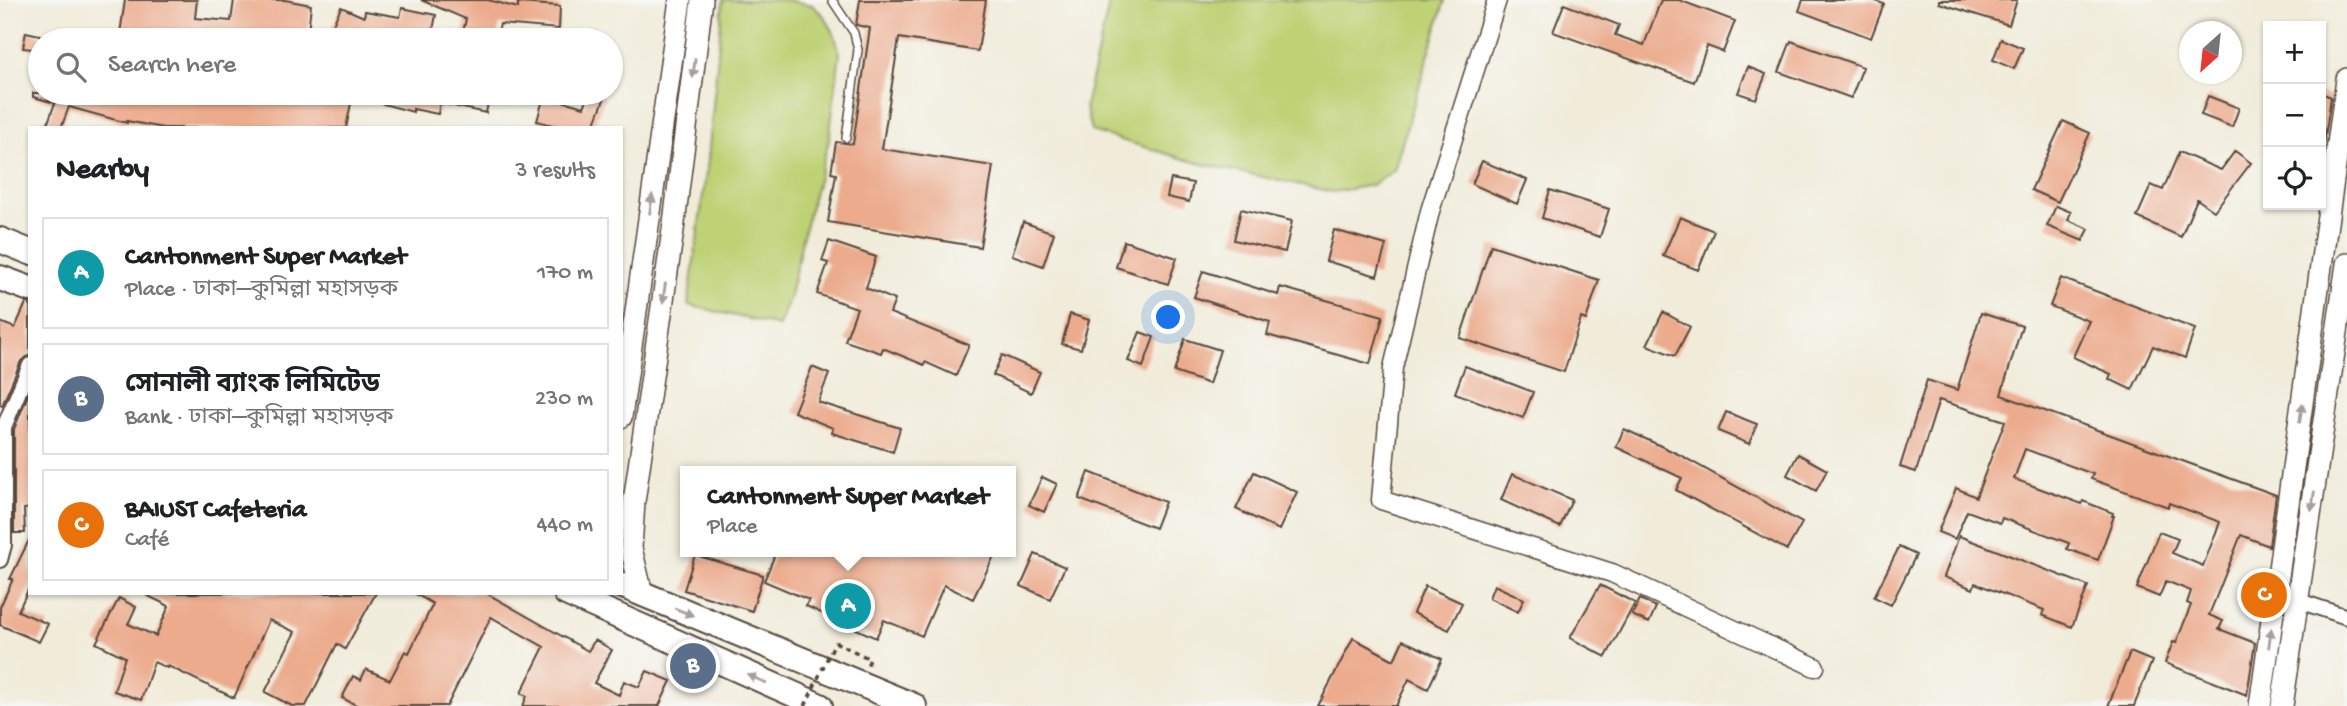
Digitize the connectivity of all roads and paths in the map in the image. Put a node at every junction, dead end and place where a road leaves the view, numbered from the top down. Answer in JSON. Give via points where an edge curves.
{"nodes":[{"id":1,"x":680,"y":0,"type":"edge"},
{"id":2,"x":702,"y":0,"type":"edge"},
{"id":3,"x":832,"y":0,"type":"edge"},
{"id":4,"x":1497,"y":0,"type":"edge"},
{"id":5,"x":2347,"y":79,"type":"edge"},
{"id":6,"x":846,"y":138,"type":"dead end"},
{"id":7,"x":0,"y":240,"type":"edge"},
{"id":8,"x":28,"y":251,"type":"edge"},
{"id":9,"x":2347,"y":264,"type":"edge"},
{"id":10,"x":0,"y":278,"type":"edge"},
{"id":11,"x":28,"y":288,"type":"edge"},
{"id":12,"x":28,"y":370,"type":"edge"},
{"id":13,"x":623,"y":403,"type":"edge"},
{"id":14,"x":0,"y":560,"type":"edge"},
{"id":15,"x":632,"y":590,"type":"edge"},
{"id":16,"x":570,"y":595,"type":"edge"},
{"id":17,"x":2299,"y":601,"type":"junction"},
{"id":18,"x":2347,"y":617,"type":"edge"},
{"id":19,"x":870,"y":659,"type":"dead end"},
{"id":20,"x":1815,"y":667,"type":"dead end"},
{"id":21,"x":806,"y":706,"type":"edge"},
{"id":22,"x":820,"y":706,"type":"edge"},
{"id":23,"x":914,"y":706,"type":"edge"},
{"id":24,"x":2260,"y":706,"type":"edge"},
{"id":25,"x":2282,"y":706,"type":"edge"}],
"edges":[{"from":13,"to":1,"type":"main road","one_way":true},
{"from":2,"to":15,"type":"main road","one_way":true,"via":[[634,502]]},
{"from":3,"to":6,"type":"lane","via":[[857,40]]},
{"from":4,"to":20,"type":"street","via":[[1430,211],[1396,355],[1381,500],[1612,573]]},
{"from":24,"to":5,"type":"main road","one_way":true},
{"from":7,"to":8,"type":"highway"},
{"from":9,"to":17,"type":"main road","one_way":true},
{"from":10,"to":11,"type":"highway"},
{"from":12,"to":14,"type":"street","via":[[4,427],[4,545]]},
{"from":15,"to":23,"type":"highway","one_way":true},
{"from":22,"to":16,"type":"highway","one_way":true},
{"from":17,"to":18,"type":"street"},
{"from":17,"to":25,"type":"main road"},
{"from":19,"to":21,"type":"path","bridge":true,"via":[[835,642]]}]}
